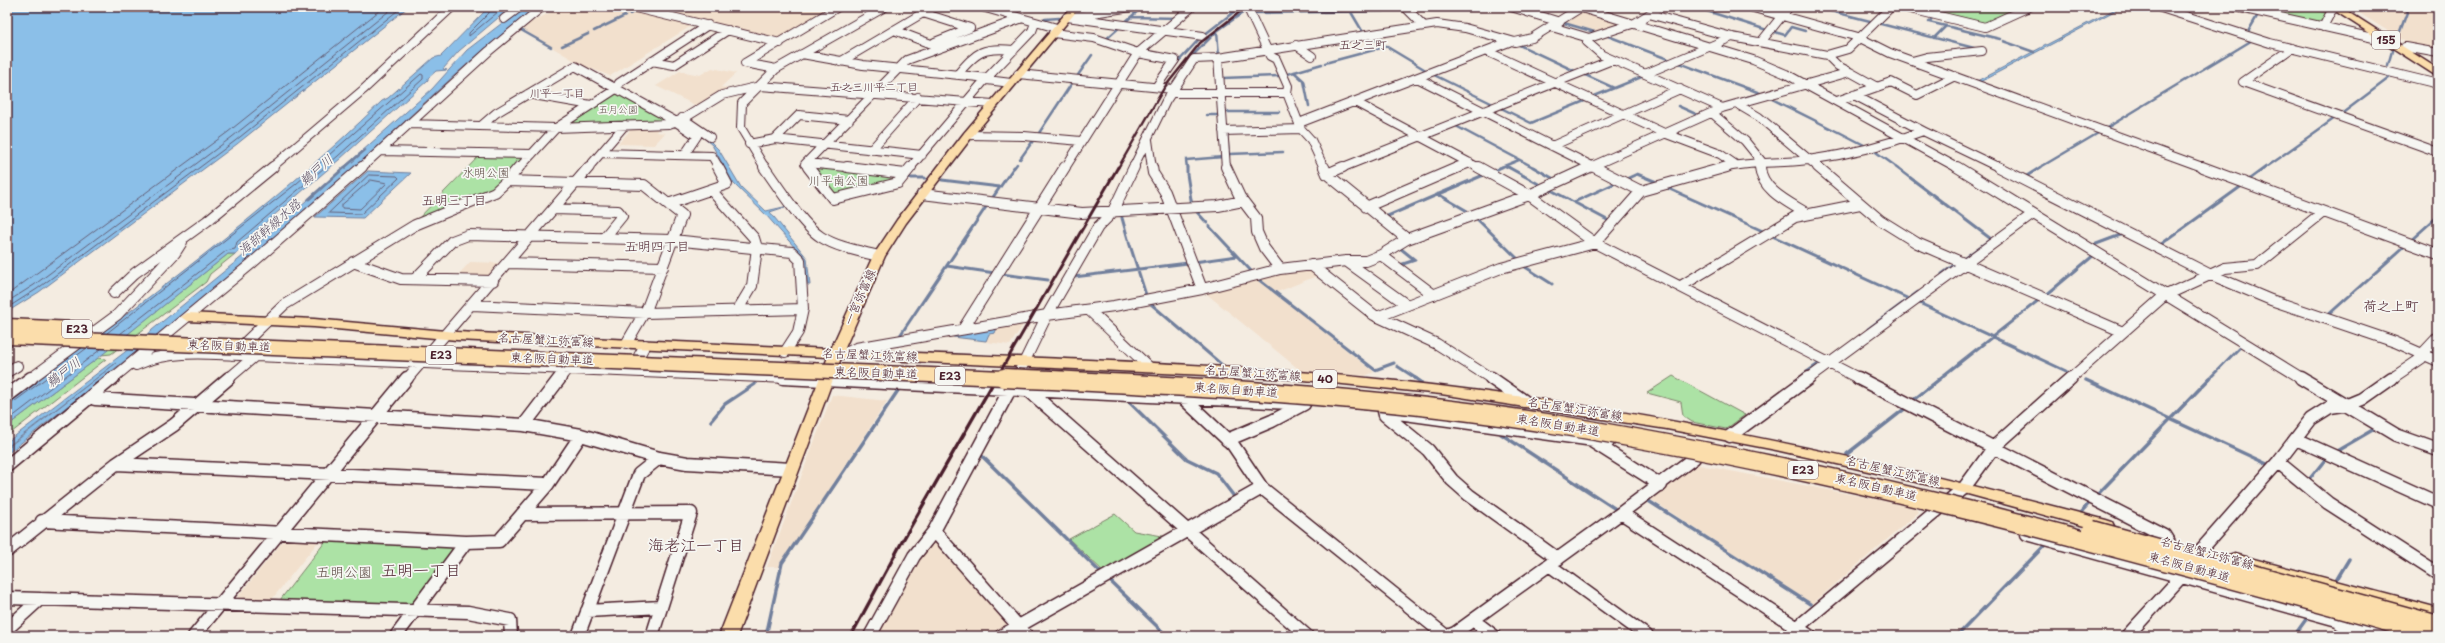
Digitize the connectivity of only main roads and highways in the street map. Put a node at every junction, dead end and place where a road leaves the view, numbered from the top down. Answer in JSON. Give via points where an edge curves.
{"nodes":[{"id":1,"x":1076,"y":7,"type":"edge"},
{"id":2,"x":2338,"y":7,"type":"edge"},
{"id":3,"x":2438,"y":68,"type":"edge"},
{"id":4,"x":2438,"y":74,"type":"edge"},
{"id":5,"x":187,"y":318,"type":"road end"},
{"id":6,"x":7,"y":326,"type":"edge"},
{"id":7,"x":7,"y":337,"type":"edge"},
{"id":8,"x":840,"y":354,"type":"junction"},
{"id":9,"x":2438,"y":614,"type":"edge"},
{"id":10,"x":2438,"y":625,"type":"edge"},
{"id":11,"x":728,"y":636,"type":"edge"},
{"id":12,"x":2438,"y":636,"type":"edge"}],
"edges":[{"from":1,"to":8,"type":"main road","name":"一宮弥富線","via":[[968,135],[922,194],[879,256]]},
{"from":2,"to":3,"type":"highway","number":"155"},
{"from":2,"to":4,"type":"highway","number":"155"},
{"from":5,"to":8,"type":"main road","name":"名古屋蟹江弥富線","number":"40","via":[[268,321],[447,335]]},
{"from":6,"to":10,"type":"highway","name":"東名阪自動車道","number":"E23","bridge":true,"via":[[1155,375],[1345,389],[1452,401],[1662,433],[1893,480],[2126,539]]},
{"from":7,"to":12,"type":"highway","name":"東名阪自動車道","number":"E23","bridge":true,"via":[[1153,384],[1343,398],[1451,410],[1662,442],[1893,490],[2024,523]]},
{"from":8,"to":9,"type":"main road","name":"名古屋蟹江弥富線","number":"40","via":[[1294,376],[1441,390],[1524,402],[1730,436],[1871,465]]},
{"from":8,"to":11,"type":"main road","name":"一宮弥富線","via":[[791,469]]}]}
